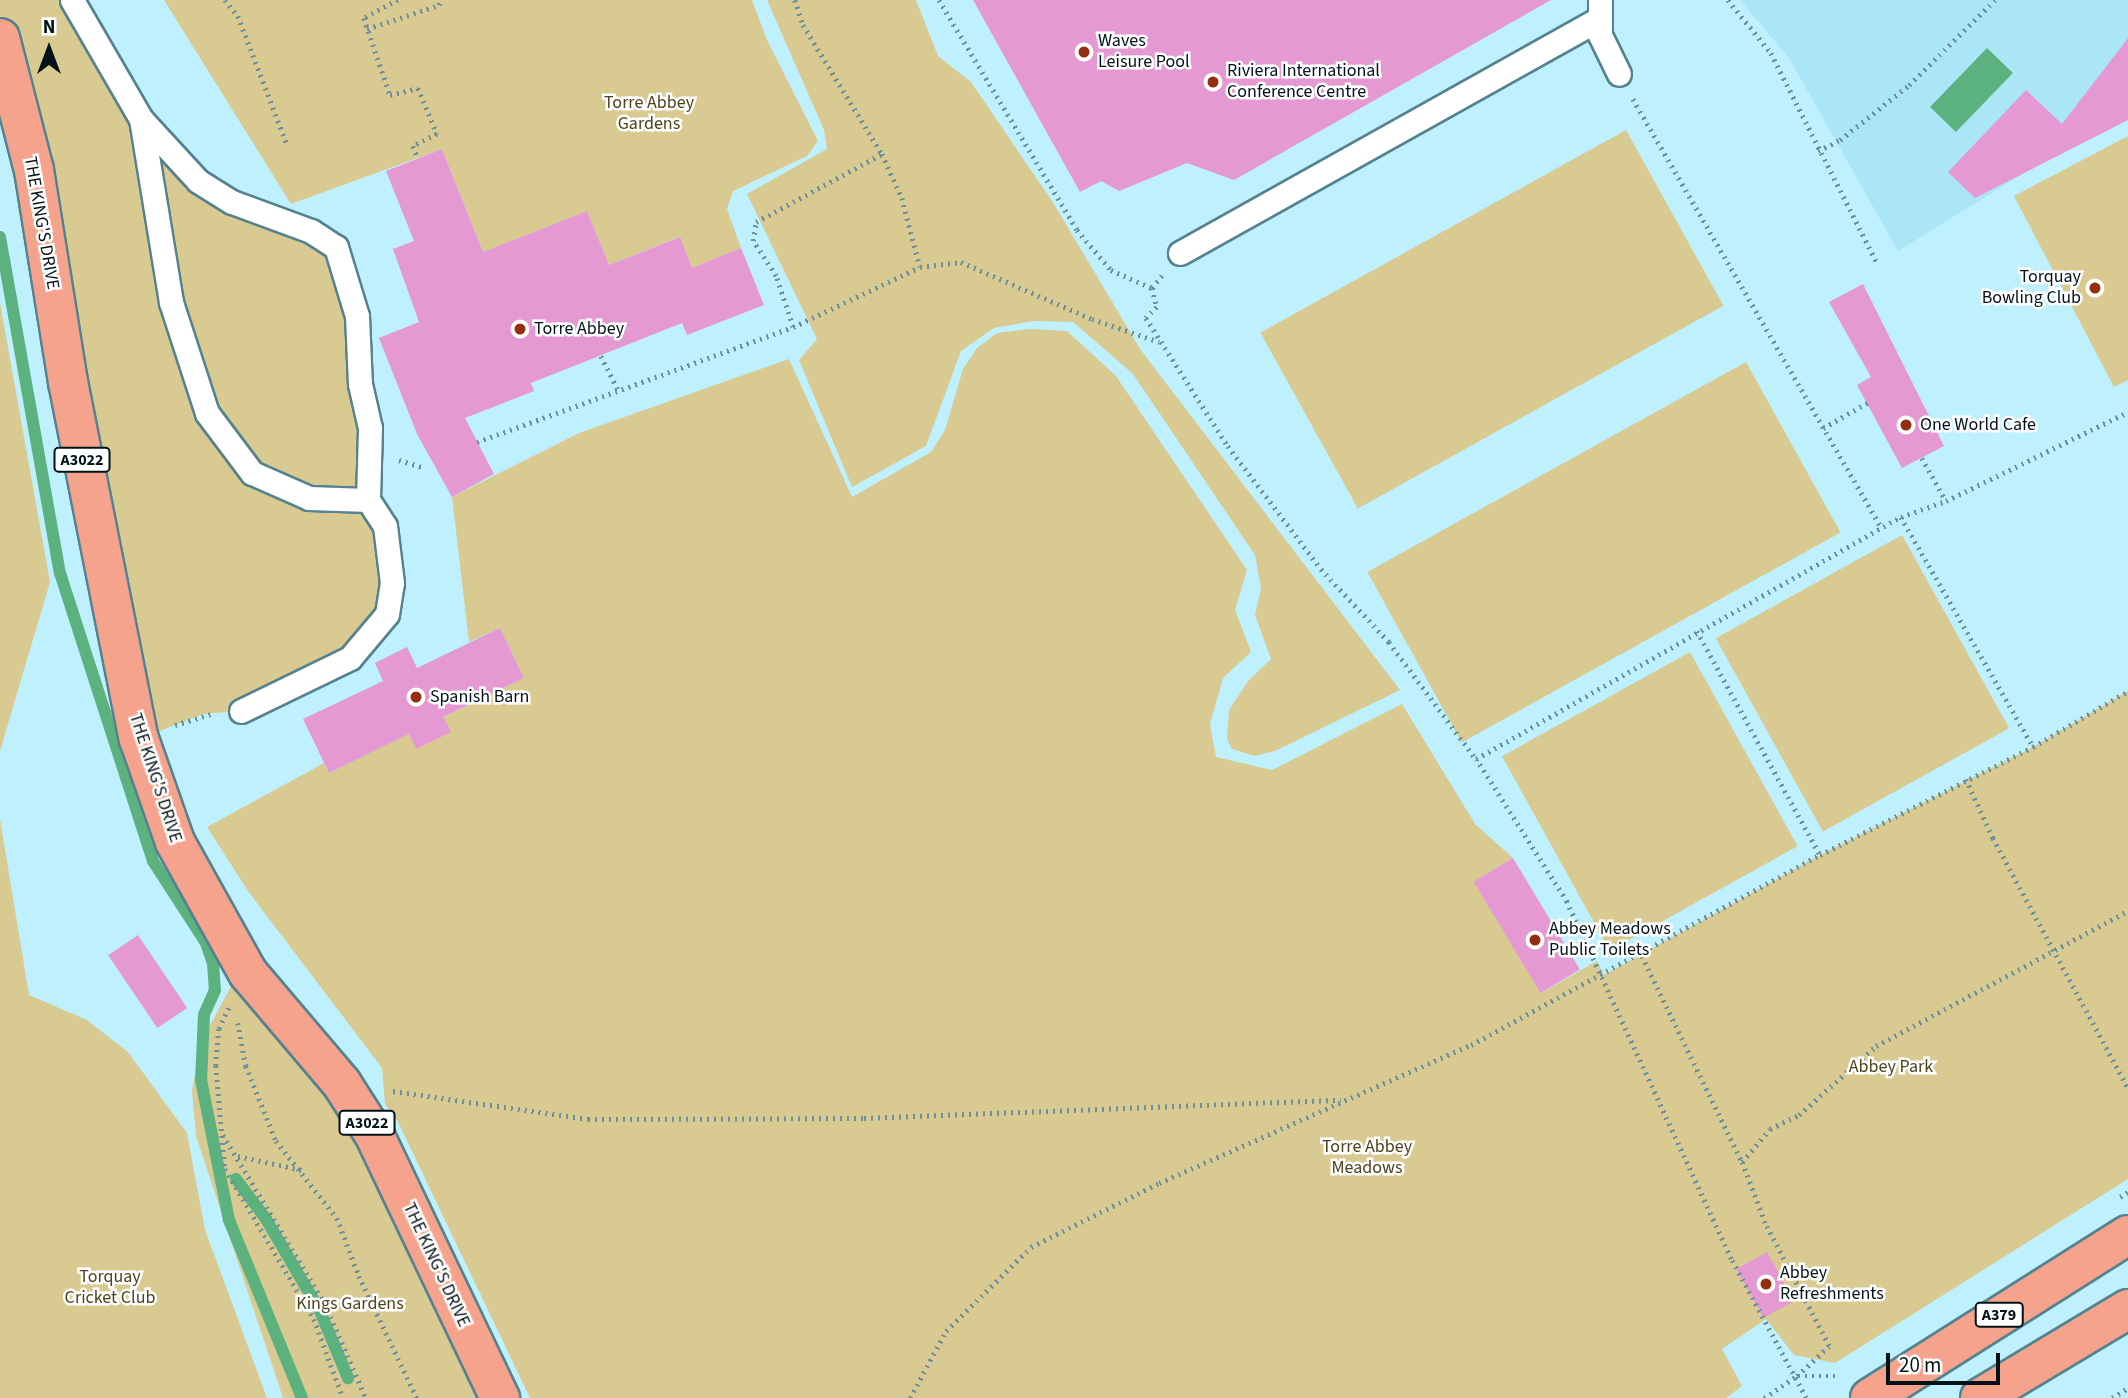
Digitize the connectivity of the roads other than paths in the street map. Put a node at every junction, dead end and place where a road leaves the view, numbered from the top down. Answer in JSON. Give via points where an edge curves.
{"nodes":[{"id":1,"x":72,"y":0,"type":"edge"},
{"id":2,"x":1600,"y":9,"type":"edge"},
{"id":3,"x":0,"y":38,"type":"edge"},
{"id":4,"x":1619,"y":74,"type":"road end"},
{"id":5,"x":141,"y":119,"type":"junction"},
{"id":6,"x":1180,"y":253,"type":"dead end"},
{"id":7,"x":368,"y":500,"type":"junction"},
{"id":8,"x":241,"y":711,"type":"road end"},
{"id":9,"x":2128,"y":1234,"type":"edge"},
{"id":10,"x":2128,"y":1309,"type":"edge"},
{"id":11,"x":500,"y":1398,"type":"edge"},
{"id":12,"x":1870,"y":1398,"type":"edge"},
{"id":13,"x":1980,"y":1398,"type":"edge"}],
"edges":[{"from":1,"to":5,"type":"lane"},
{"from":2,"to":4,"type":"lane","via":[[1600,35]]},
{"from":2,"to":6,"type":"lane"},
{"from":3,"to":11,"type":"main road","name":"THE KING'S DRIVE","number":"A3022","via":[[34,170],[68,382],[139,738],[175,842],[243,964],[342,1084],[374,1134]]},
{"from":5,"to":7,"type":"lane","via":[[198,181],[232,202],[311,231],[336,247],[357,316],[360,384],[370,428]]},
{"from":5,"to":7,"type":"lane","via":[[171,302],[207,413],[252,473],[309,498]]},
{"from":7,"to":8,"type":"lane","via":[[385,526],[392,583],[387,614],[349,658]]},
{"from":9,"to":12,"type":"main road","number":"A379"},
{"from":10,"to":13,"type":"main road"}]}
